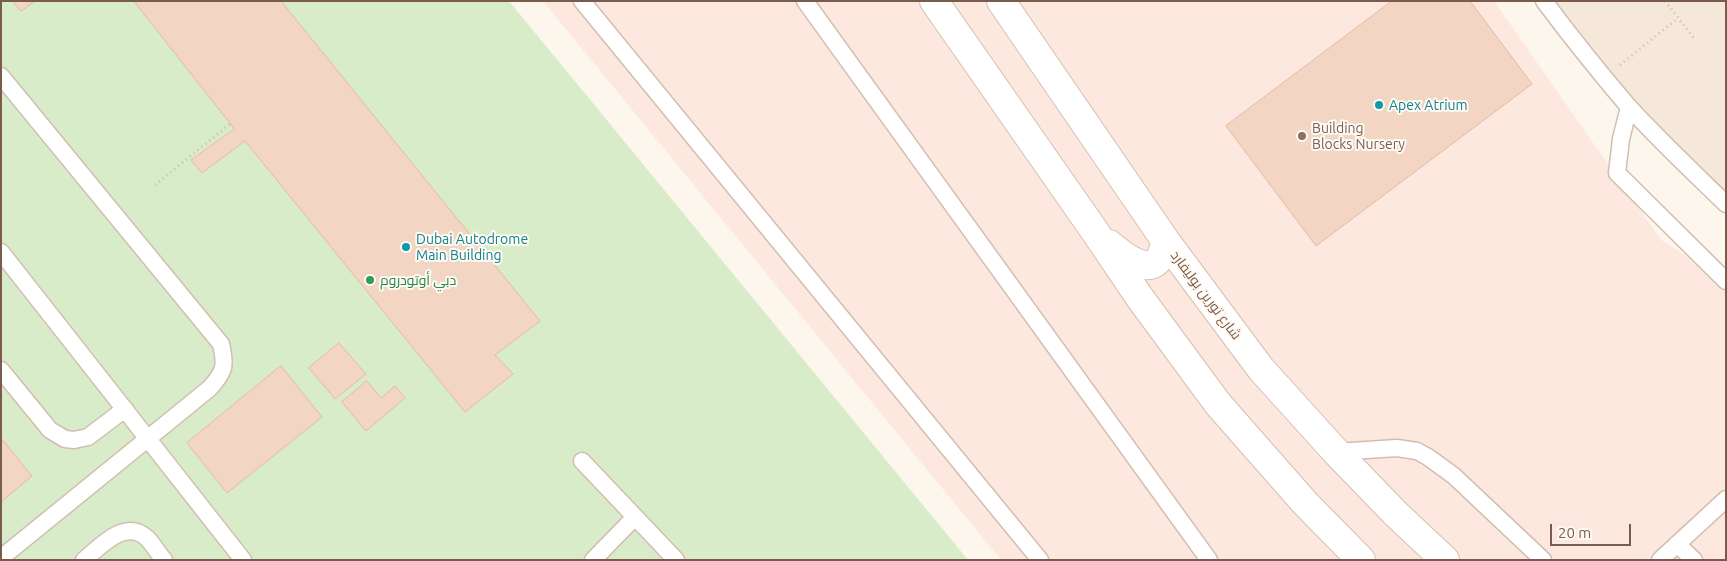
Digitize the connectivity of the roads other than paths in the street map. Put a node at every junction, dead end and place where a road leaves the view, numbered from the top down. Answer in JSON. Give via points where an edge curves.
{"nodes":[{"id":1,"x":582,"y":1,"type":"edge"},
{"id":2,"x":805,"y":1,"type":"edge"},
{"id":3,"x":934,"y":1,"type":"edge"},
{"id":4,"x":1001,"y":1,"type":"edge"},
{"id":5,"x":1544,"y":1,"type":"edge"},
{"id":6,"x":1,"y":76,"type":"edge"},
{"id":7,"x":1629,"y":107,"type":"junction"},
{"id":8,"x":1726,"y":204,"type":"edge"},
{"id":9,"x":1096,"y":233,"type":"junction"},
{"id":10,"x":1166,"y":240,"type":"junction"},
{"id":11,"x":1,"y":252,"type":"edge"},
{"id":12,"x":1726,"y":281,"type":"edge"},
{"id":13,"x":1,"y":370,"type":"edge"},
{"id":14,"x":124,"y":409,"type":"junction"},
{"id":15,"x":148,"y":439,"type":"junction"},
{"id":16,"x":1336,"y":452,"type":"junction"},
{"id":17,"x":582,"y":462,"type":"dead end"},
{"id":18,"x":1726,"y":499,"type":"edge"},
{"id":19,"x":635,"y":517,"type":"junction"},
{"id":20,"x":1677,"y":544,"type":"junction"},
{"id":21,"x":1,"y":558,"type":"edge"},
{"id":22,"x":84,"y":560,"type":"edge"},
{"id":23,"x":164,"y":560,"type":"edge"},
{"id":24,"x":243,"y":560,"type":"edge"},
{"id":25,"x":593,"y":560,"type":"edge"},
{"id":26,"x":676,"y":560,"type":"edge"},
{"id":27,"x":1040,"y":560,"type":"edge"},
{"id":28,"x":1209,"y":560,"type":"edge"},
{"id":29,"x":1361,"y":560,"type":"edge"},
{"id":30,"x":1445,"y":560,"type":"edge"},
{"id":31,"x":1544,"y":560,"type":"edge"},
{"id":32,"x":1660,"y":560,"type":"edge"},
{"id":33,"x":1694,"y":560,"type":"edge"}],
"edges":[{"from":1,"to":27,"type":"lane"},
{"from":2,"to":28,"type":"lane"},
{"from":3,"to":9,"type":"main road"},
{"from":4,"to":10,"type":"main road","name":"شارع تورين بوليفارد"},
{"from":5,"to":7,"type":"lane"},
{"from":6,"to":15,"type":"lane","via":[[221,344],[225,360],[221,376]]},
{"from":7,"to":8,"type":"lane"},
{"from":7,"to":12,"type":"lane","via":[[1617,173]]},
{"from":9,"to":10,"type":"main road","via":[[1136,264],[1158,261]]},
{"from":9,"to":29,"type":"main road","via":[[1218,404],[1305,503]]},
{"from":10,"to":16,"type":"main road","name":"شارع تورين بوليفارد","via":[[1261,369]]},
{"from":11,"to":14,"type":"lane"},
{"from":13,"to":14,"type":"lane","via":[[50,430],[65,439],[88,437]]},
{"from":14,"to":15,"type":"lane"},
{"from":15,"to":21,"type":"lane"},
{"from":15,"to":24,"type":"lane"},
{"from":16,"to":30,"type":"main road","name":"شارع تورين بوليفارد"},
{"from":16,"to":31,"type":"lane","via":[[1397,448],[1428,457],[1454,476]]},
{"from":17,"to":19,"type":"lane"},
{"from":18,"to":20,"type":"lane"},
{"from":19,"to":25,"type":"lane"},
{"from":19,"to":26,"type":"lane"},
{"from":20,"to":32,"type":"lane"},
{"from":20,"to":33,"type":"lane"},
{"from":22,"to":23,"type":"lane","via":[[113,536],[131,531],[148,539]]}]}
